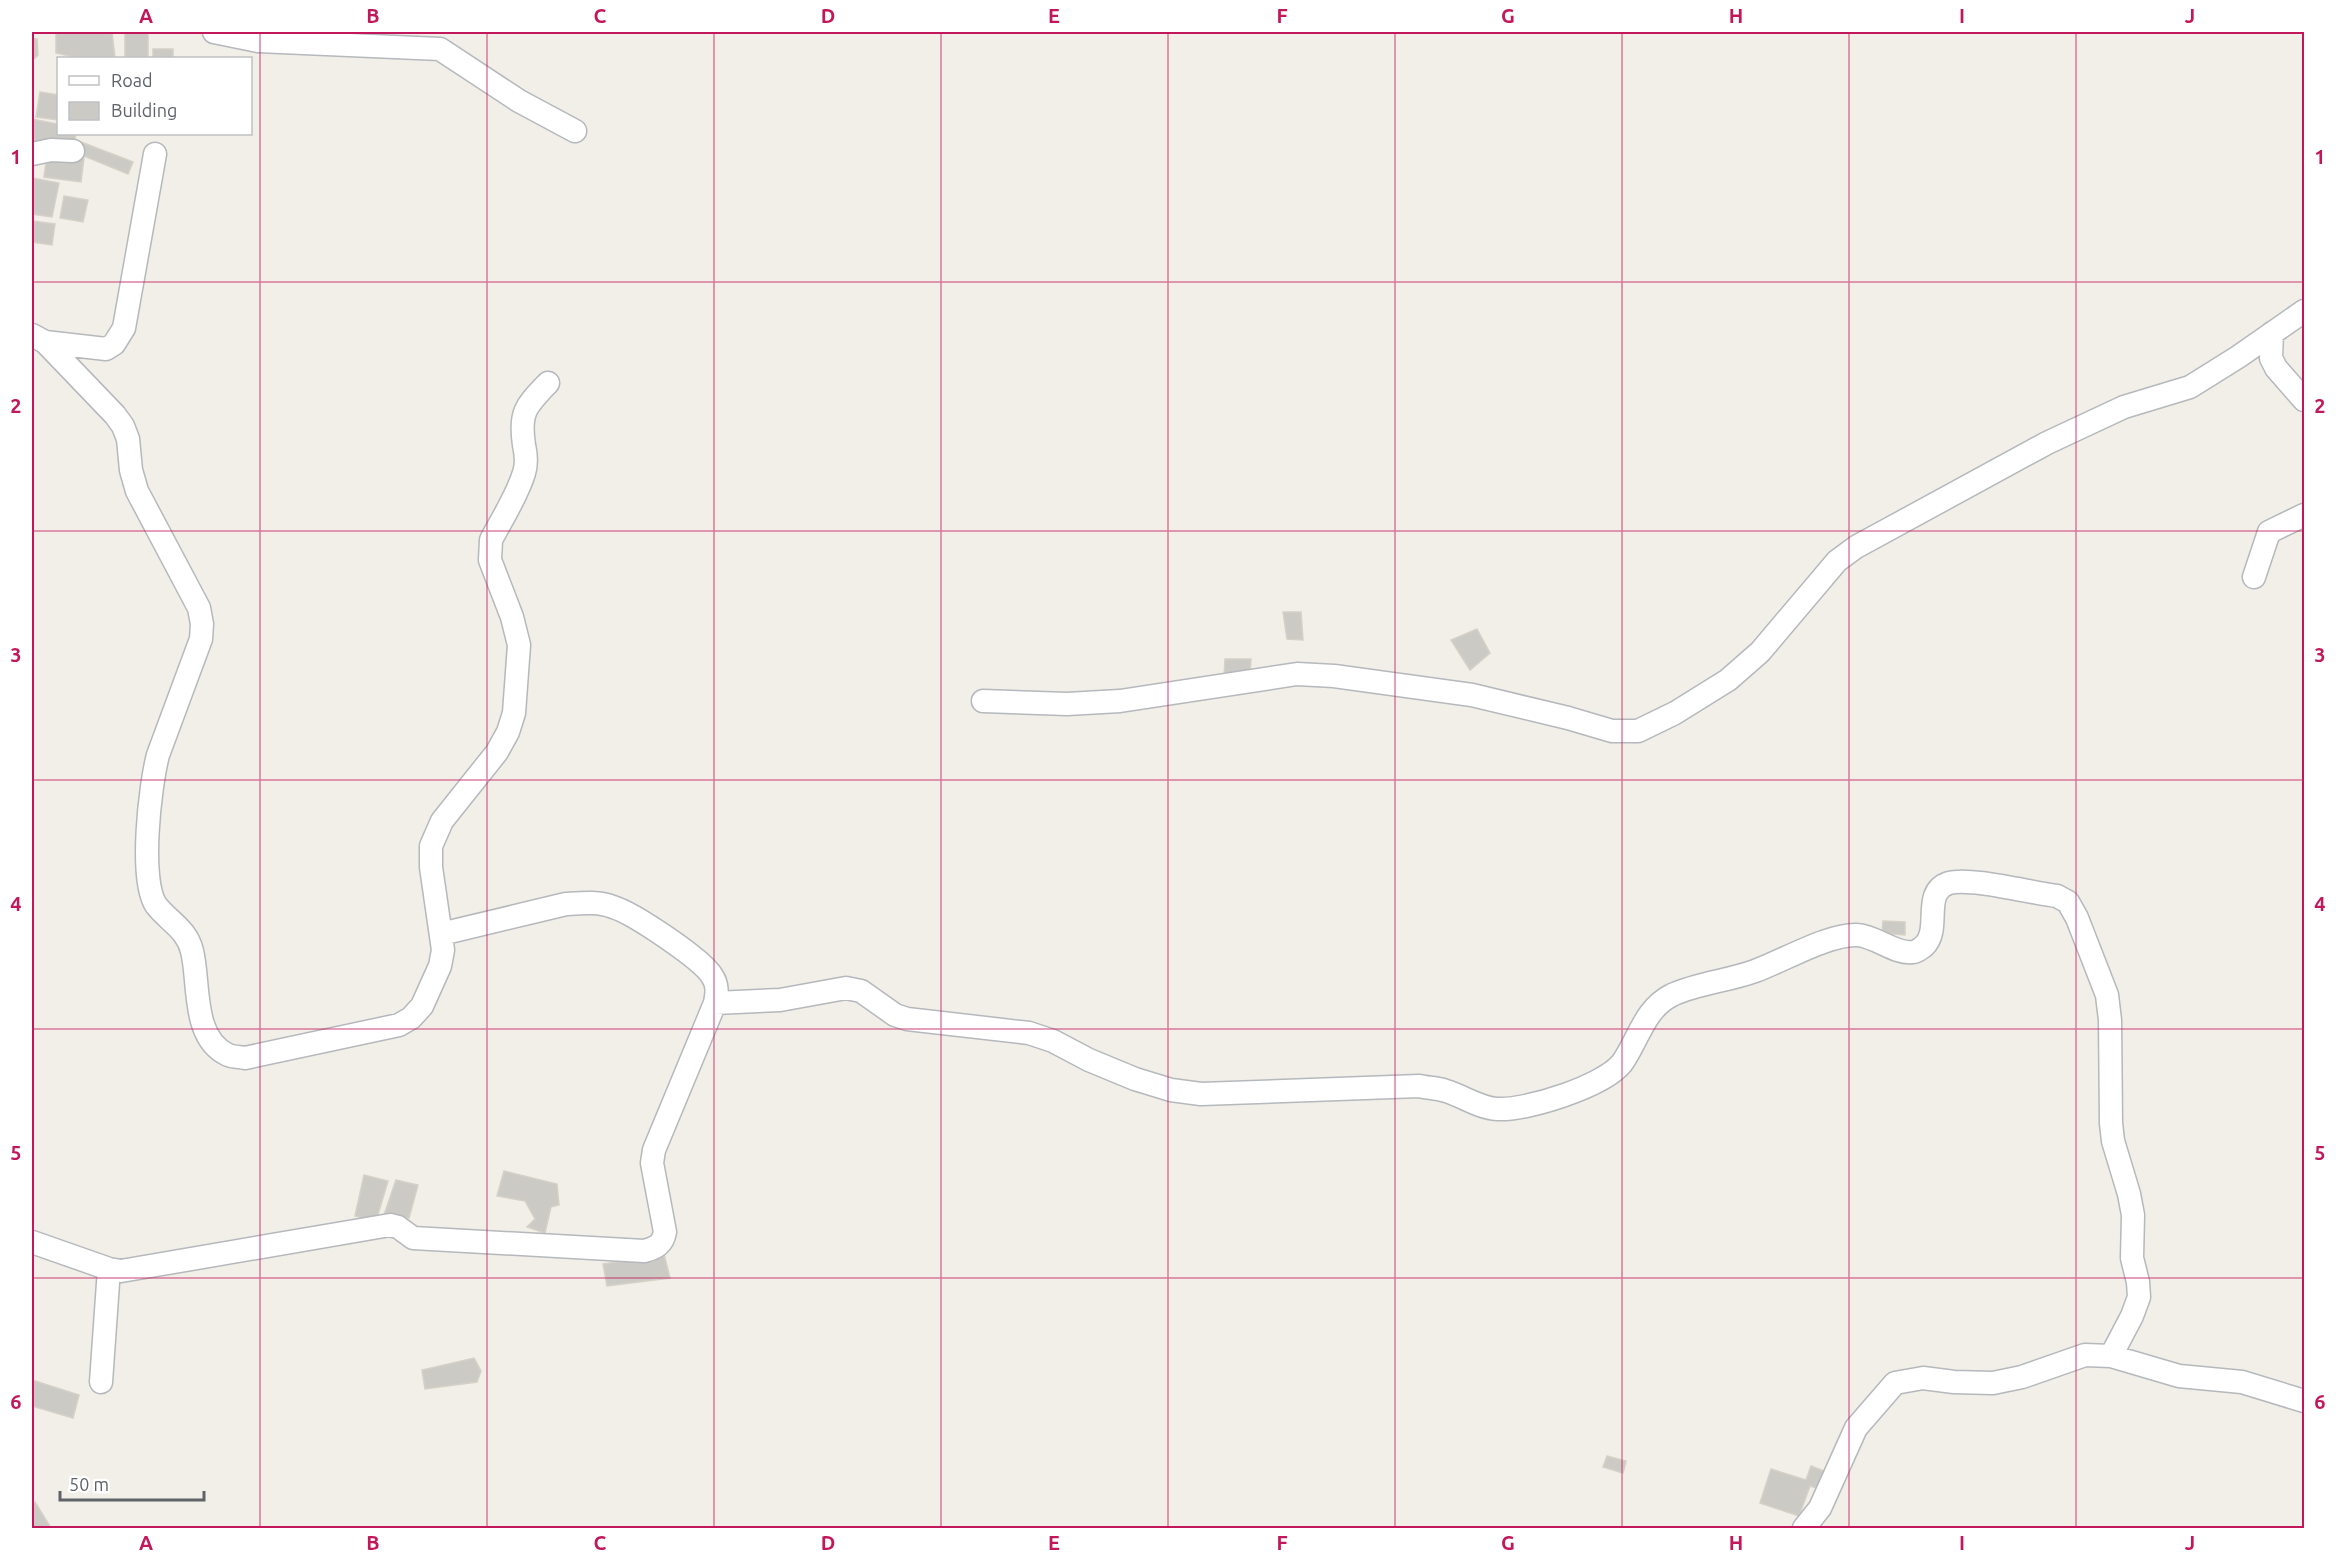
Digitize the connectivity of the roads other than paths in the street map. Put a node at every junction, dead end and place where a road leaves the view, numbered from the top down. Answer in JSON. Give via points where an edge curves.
{"nodes":[{"id":1,"x":214,"y":32,"type":"edge"},
{"id":2,"x":298,"y":37,"type":"edge"},
{"id":3,"x":575,"y":131,"type":"dead end"},
{"id":4,"x":73,"y":151,"type":"dead end"},
{"id":5,"x":32,"y":154,"type":"edge"},
{"id":6,"x":155,"y":154,"type":"dead end"},
{"id":7,"x":2304,"y":310,"type":"edge"},
{"id":8,"x":2272,"y":333,"type":"junction"},
{"id":9,"x":38,"y":338,"type":"edge"},
{"id":10,"x":548,"y":383,"type":"dead end"},
{"id":11,"x":2304,"y":400,"type":"edge"},
{"id":12,"x":2304,"y":514,"type":"edge"},
{"id":13,"x":2254,"y":577,"type":"dead end"},
{"id":14,"x":982,"y":701,"type":"dead end"},
{"id":15,"x":441,"y":934,"type":"junction"},
{"id":16,"x":715,"y":1003,"type":"junction"},
{"id":17,"x":32,"y":1242,"type":"edge"},
{"id":18,"x":109,"y":1269,"type":"junction"},
{"id":19,"x":2111,"y":1356,"type":"junction"},
{"id":20,"x":101,"y":1382,"type":"dead end"},
{"id":21,"x":2304,"y":1401,"type":"edge"},
{"id":22,"x":1804,"y":1528,"type":"edge"}],
"edges":[{"from":1,"to":2,"type":"street","via":[[258,41]]},
{"from":2,"to":3,"type":"street","via":[[440,49],[519,101]]},
{"from":4,"to":5,"type":"street"},
{"from":6,"to":9,"type":"street","via":[[124,328],[114,344],[106,349]]},
{"from":7,"to":8,"type":"street"},
{"from":8,"to":11,"type":"street","via":[[2271,358]]},
{"from":8,"to":14,"type":"street","via":[[2190,387],[2124,407],[2047,443],[1856,547],[1837,561],[1760,652],[1728,680],[1638,731],[1612,731],[1472,695],[1297,674],[1120,701]]},
{"from":9,"to":15,"type":"street","via":[[123,426],[137,491],[199,608],[201,639],[153,775],[148,875],[156,904],[189,940],[201,1014],[215,1047],[228,1055],[245,1058],[399,1024],[422,1006],[440,966]]},
{"from":10,"to":15,"type":"street","via":[[527,405],[522,417],[525,471],[489,550],[519,645],[514,713],[497,752],[442,821],[431,846],[430,867]]},
{"from":12,"to":13,"type":"street","via":[[2269,532]]},
{"from":15,"to":16,"type":"street","via":[[566,904],[612,906],[637,918],[705,966],[718,989]]},
{"from":16,"to":18,"type":"street","via":[[654,1150],[652,1163],[665,1232],[663,1241],[655,1248],[644,1251],[413,1238],[390,1225],[132,1270]]},
{"from":16,"to":19,"type":"street","via":[[780,1000],[846,988],[861,991],[895,1016],[1029,1033],[1114,1071],[1171,1090],[1201,1094],[1419,1086],[1445,1090],[1496,1109],[1517,1108],[1580,1090],[1606,1078],[1621,1064],[1658,1002],[1676,994],[1753,972],[1836,937],[1857,935],[1903,952],[1919,950],[1931,938],[1935,895],[1950,883],[1968,881],[2057,896],[2068,902],[2078,918],[2107,995],[2113,1141],[2133,1215],[2132,1258],[2139,1297]]},
{"from":17,"to":18,"type":"street"},
{"from":18,"to":20,"type":"street"},
{"from":19,"to":21,"type":"street","via":[[2179,1376],[2242,1382]]},
{"from":19,"to":22,"type":"street","via":[[2085,1355],[1993,1383],[1923,1378],[1895,1383],[1856,1428],[1820,1508]]}]}
